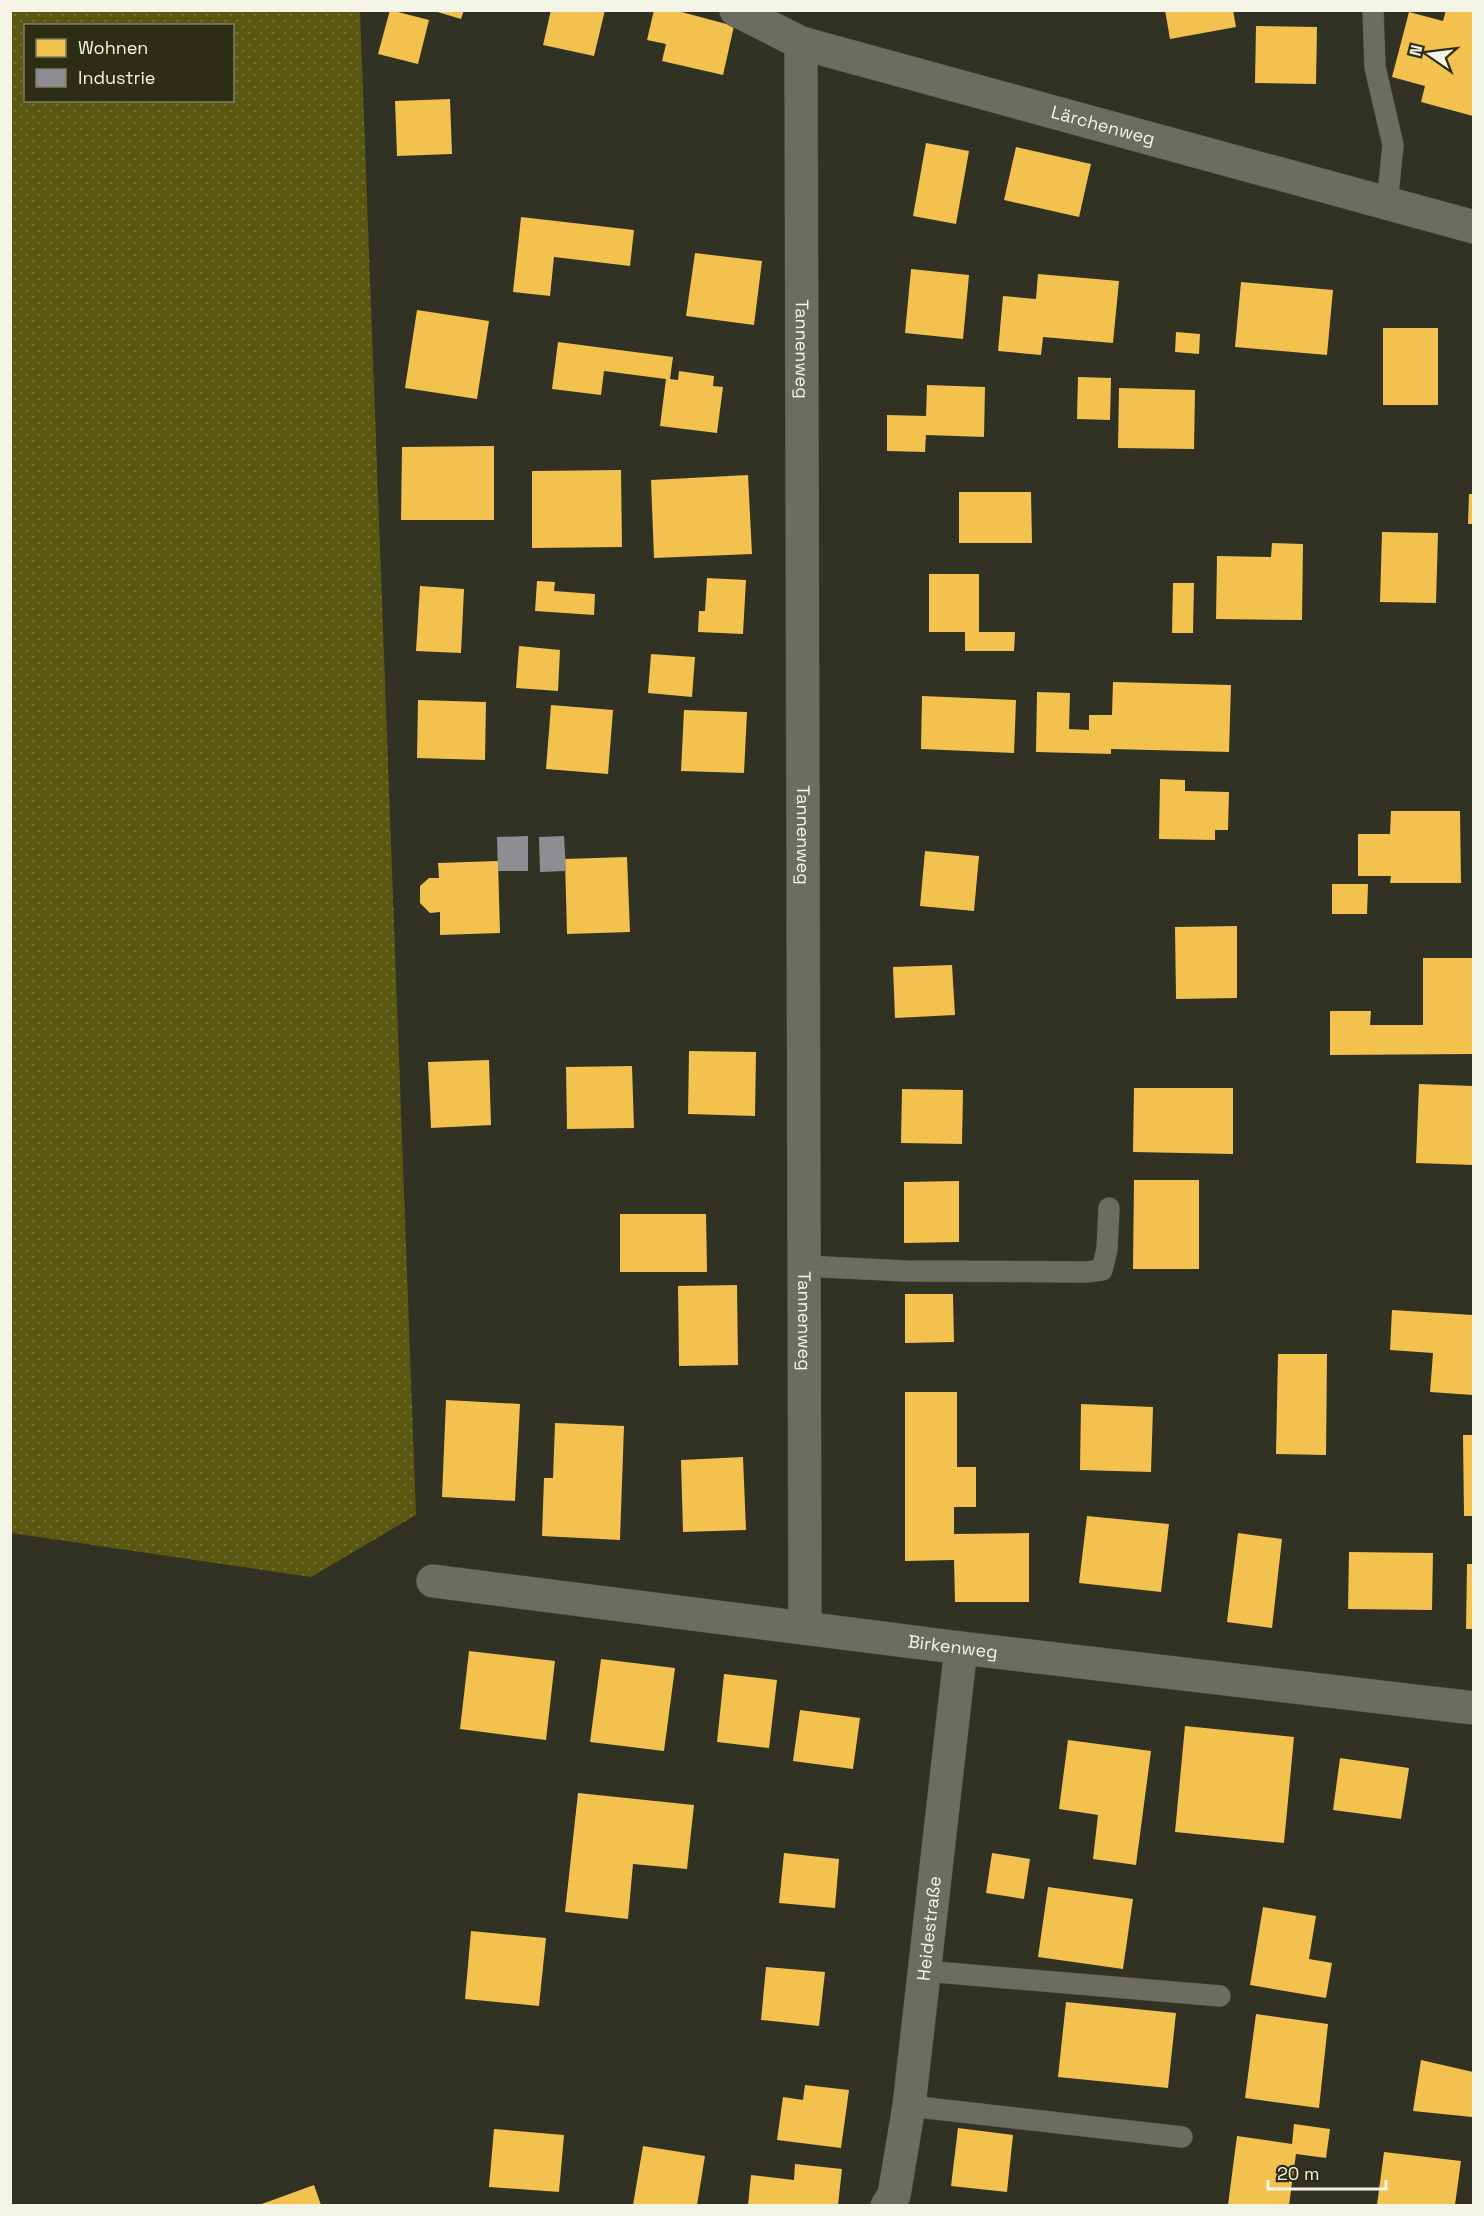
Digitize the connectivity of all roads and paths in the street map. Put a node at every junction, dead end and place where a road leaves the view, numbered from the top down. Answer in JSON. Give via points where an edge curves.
{"nodes":[{"id":1,"x":736,"y":10,"type":"edge"},
{"id":2,"x":1373,"y":10,"type":"edge"},
{"id":3,"x":801,"y":43,"type":"junction"},
{"id":4,"x":1387,"y":204,"type":"junction"},
{"id":5,"x":1473,"y":227,"type":"edge"},
{"id":6,"x":1109,"y":1208,"type":"dead end"},
{"id":7,"x":804,"y":1266,"type":"junction"},
{"id":8,"x":432,"y":1581,"type":"dead end"},
{"id":9,"x":805,"y":1628,"type":"junction"},
{"id":10,"x":961,"y":1648,"type":"junction"},
{"id":11,"x":1473,"y":1707,"type":"edge"},
{"id":12,"x":924,"y":1971,"type":"junction"},
{"id":13,"x":1220,"y":1996,"type":"dead end"},
{"id":14,"x":909,"y":2106,"type":"junction"},
{"id":15,"x":1182,"y":2137,"type":"dead end"},
{"id":16,"x":887,"y":2205,"type":"edge"}],
"edges":[{"from":1,"to":3,"type":"street","name":"Lärchenweg"},
{"from":2,"to":4,"type":"lane","via":[[1375,67],[1393,145]]},
{"from":3,"to":4,"type":"street","name":"Lärchenweg"},
{"from":3,"to":7,"type":"street","name":"Tannenweg"},
{"from":4,"to":5,"type":"street","name":"Lärchenweg"},
{"from":6,"to":7,"type":"lane","via":[[1102,1270],[906,1271]]},
{"from":7,"to":9,"type":"street","name":"Tannenweg"},
{"from":8,"to":9,"type":"street","name":"Birkenweg"},
{"from":9,"to":10,"type":"street","name":"Birkenweg"},
{"from":10,"to":11,"type":"street","name":"Birkenweg"},
{"from":10,"to":12,"type":"street","name":"Heidestraße"},
{"from":12,"to":13,"type":"lane"},
{"from":12,"to":14,"type":"street","name":"Heidestraße"},
{"from":14,"to":15,"type":"lane"},
{"from":14,"to":16,"type":"street","name":"Heidestraße","via":[[894,2195]]}]}
